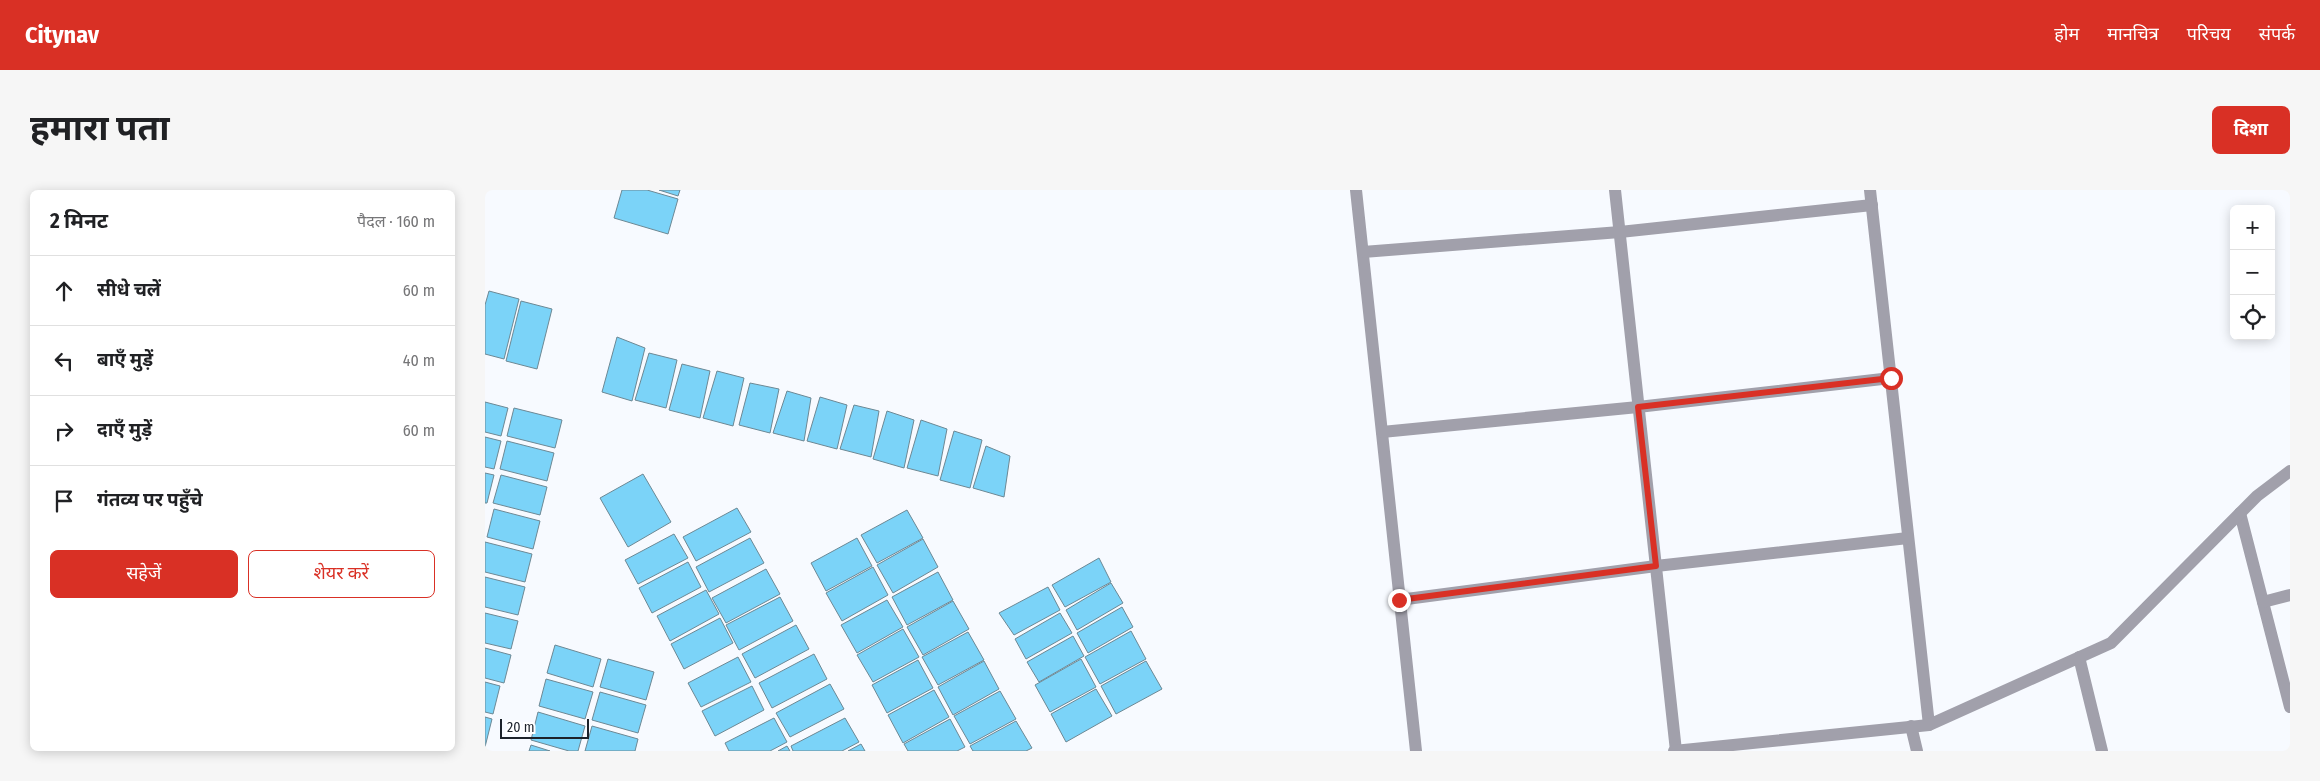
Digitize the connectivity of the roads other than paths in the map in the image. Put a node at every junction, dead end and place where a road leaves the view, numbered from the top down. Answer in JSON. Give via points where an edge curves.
{"nodes":[{"id":1,"x":1356,"y":190,"type":"edge"},
{"id":2,"x":1615,"y":190,"type":"edge"},
{"id":3,"x":1870,"y":190,"type":"edge"},
{"id":4,"x":1872,"y":205,"type":"junction"},
{"id":5,"x":1619,"y":232,"type":"junction"},
{"id":6,"x":1363,"y":252,"type":"junction"},
{"id":7,"x":1891,"y":378,"type":"junction"},
{"id":8,"x":1638,"y":407,"type":"junction"},
{"id":9,"x":1382,"y":432,"type":"junction"},
{"id":10,"x":2290,"y":471,"type":"edge"},
{"id":11,"x":2240,"y":513,"type":"junction"},
{"id":12,"x":1909,"y":538,"type":"junction"},
{"id":13,"x":1656,"y":566,"type":"junction"},
{"id":14,"x":2290,"y":596,"type":"edge"},
{"id":15,"x":1399,"y":600,"type":"junction"},
{"id":16,"x":2263,"y":602,"type":"junction"},
{"id":17,"x":2079,"y":657,"type":"junction"},
{"id":18,"x":2290,"y":707,"type":"edge"},
{"id":19,"x":1929,"y":724,"type":"junction"},
{"id":20,"x":1911,"y":726,"type":"junction"},
{"id":21,"x":1724,"y":749,"type":"edge"},
{"id":22,"x":1416,"y":751,"type":"edge"},
{"id":23,"x":1675,"y":751,"type":"edge"},
{"id":24,"x":1917,"y":751,"type":"edge"},
{"id":25,"x":2102,"y":751,"type":"edge"}],
"edges":[{"from":1,"to":6,"type":"street"},
{"from":2,"to":5,"type":"street"},
{"from":3,"to":4,"type":"street"},
{"from":4,"to":5,"type":"street"},
{"from":4,"to":7,"type":"street"},
{"from":5,"to":6,"type":"street"},
{"from":5,"to":8,"type":"street"},
{"from":6,"to":9,"type":"street"},
{"from":7,"to":8,"type":"street"},
{"from":7,"to":12,"type":"street"},
{"from":8,"to":9,"type":"street"},
{"from":8,"to":13,"type":"street"},
{"from":9,"to":15,"type":"street"},
{"from":10,"to":11,"type":"street"},
{"from":11,"to":16,"type":"street"},
{"from":11,"to":17,"type":"street","via":[[2111,642]]},
{"from":12,"to":13,"type":"street"},
{"from":12,"to":19,"type":"street"},
{"from":13,"to":15,"type":"street"},
{"from":13,"to":23,"type":"street"},
{"from":14,"to":16,"type":"street"},
{"from":15,"to":22,"type":"street"},
{"from":16,"to":18,"type":"street"},
{"from":17,"to":19,"type":"street"},
{"from":17,"to":25,"type":"street"},
{"from":19,"to":20,"type":"street"},
{"from":20,"to":21,"type":"street"},
{"from":20,"to":24,"type":"street"},
{"from":21,"to":23,"type":"street"}]}
